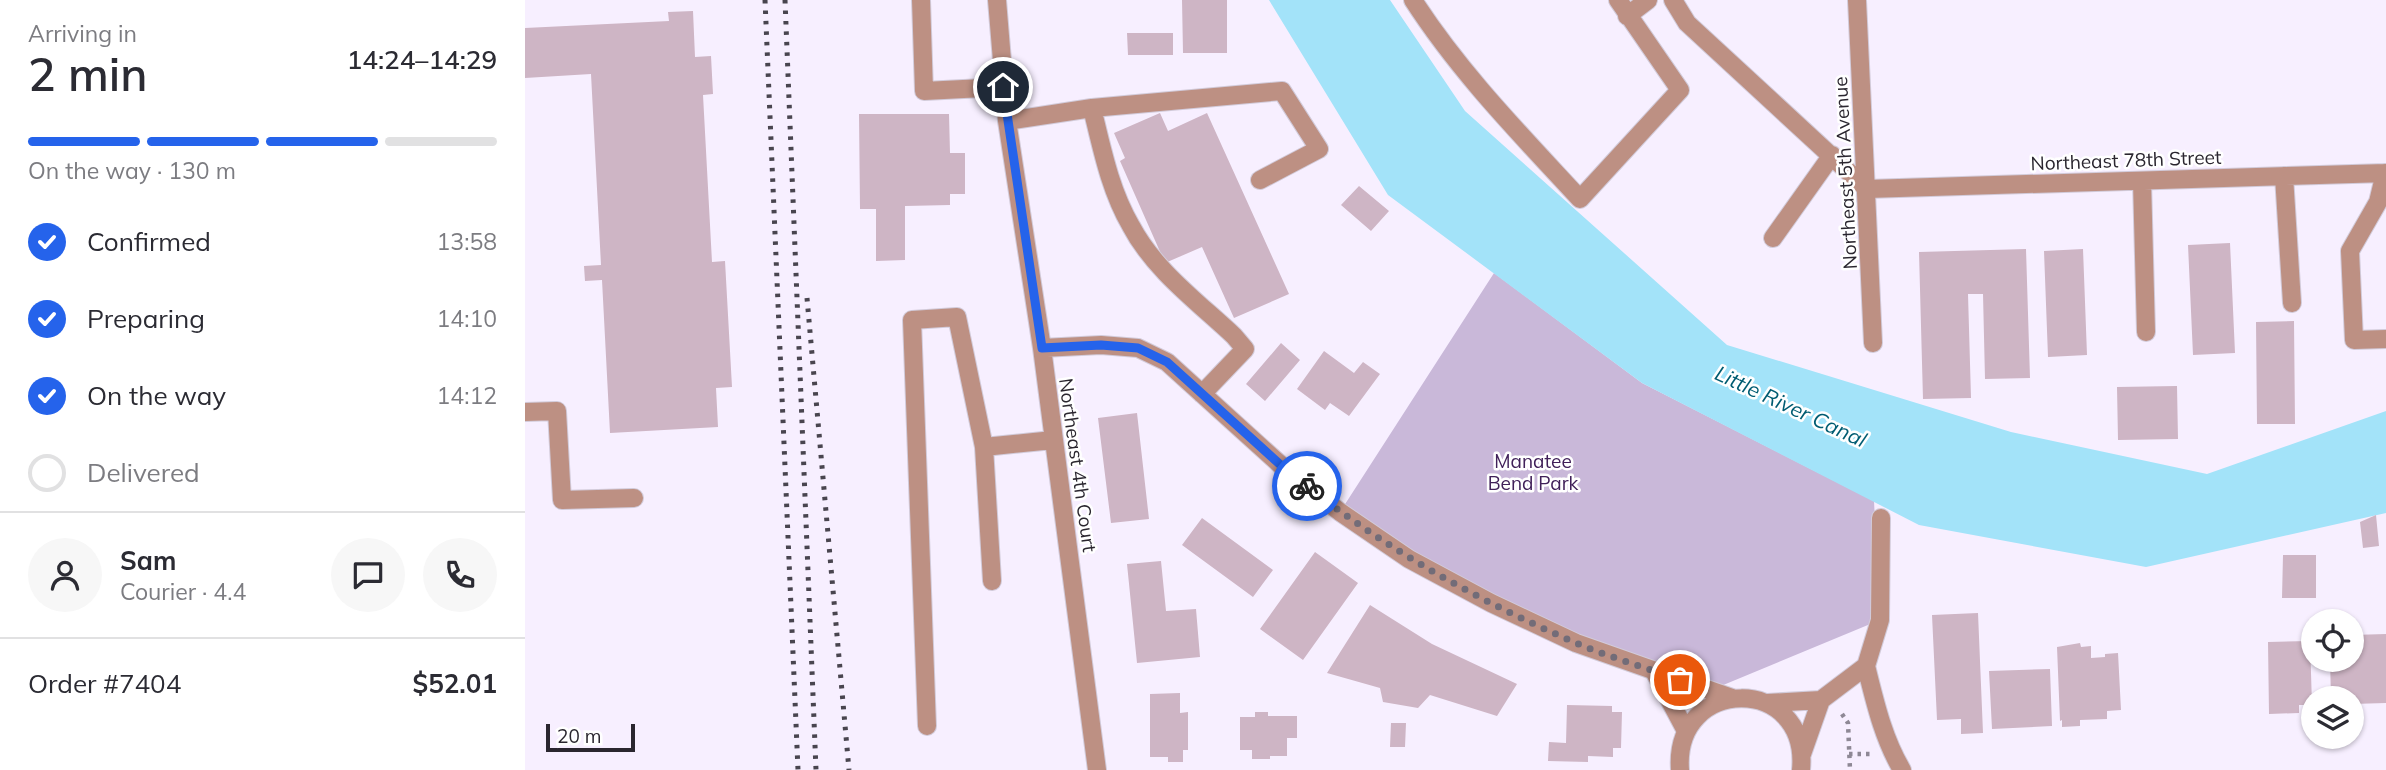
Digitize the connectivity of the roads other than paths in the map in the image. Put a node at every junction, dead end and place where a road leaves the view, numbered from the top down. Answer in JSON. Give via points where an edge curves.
{"nodes":[{"id":1,"x":921,"y":0,"type":"edge"},
{"id":2,"x":997,"y":0,"type":"edge"},
{"id":3,"x":1413,"y":0,"type":"edge"},
{"id":4,"x":1618,"y":0,"type":"edge"},
{"id":5,"x":1648,"y":0,"type":"edge"},
{"id":6,"x":1673,"y":0,"type":"edge"},
{"id":7,"x":1857,"y":0,"type":"edge"},
{"id":8,"x":1627,"y":16,"type":"junction"},
{"id":9,"x":1003,"y":87,"type":"junction"},
{"id":10,"x":1092,"y":108,"type":"junction"},
{"id":11,"x":1007,"y":121,"type":"junction"},
{"id":12,"x":1832,"y":155,"type":"junction"},
{"id":13,"x":2385,"y":173,"type":"edge"},
{"id":14,"x":2284,"y":176,"type":"junction"},
{"id":15,"x":1260,"y":180,"type":"dead end"},
{"id":16,"x":2142,"y":181,"type":"junction"},
{"id":17,"x":1867,"y":189,"type":"junction"},
{"id":18,"x":1773,"y":238,"type":"dead end"},
{"id":19,"x":2292,"y":303,"type":"dead end"},
{"id":20,"x":2146,"y":332,"type":"dead end"},
{"id":21,"x":2386,"y":339,"type":"edge"},
{"id":22,"x":1873,"y":343,"type":"dead end"},
{"id":23,"x":1042,"y":348,"type":"junction"},
{"id":24,"x":1202,"y":394,"type":"junction"},
{"id":25,"x":525,"y":412,"type":"edge"},
{"id":26,"x":1053,"y":440,"type":"junction"},
{"id":27,"x":984,"y":447,"type":"junction"},
{"id":28,"x":633,"y":498,"type":"dead end"},
{"id":29,"x":1881,"y":518,"type":"dead end"},
{"id":30,"x":992,"y":581,"type":"dead end"},
{"id":31,"x":1866,"y":666,"type":"junction"},
{"id":32,"x":1654,"y":671,"type":"junction"},
{"id":33,"x":1732,"y":698,"type":"junction"},
{"id":34,"x":1821,"y":700,"type":"junction"},
{"id":35,"x":1767,"y":703,"type":"junction"},
{"id":36,"x":927,"y":726,"type":"dead end"},
{"id":37,"x":1686,"y":731,"type":"junction"},
{"id":38,"x":1802,"y":765,"type":"edge"},
{"id":39,"x":1678,"y":767,"type":"edge"},
{"id":40,"x":1097,"y":770,"type":"edge"},
{"id":41,"x":1902,"y":770,"type":"edge"}],
"edges":[{"from":1,"to":9,"type":"street","via":[[924,92]]},
{"from":2,"to":9,"type":"street","name":"Northeast 4th Court"},
{"from":3,"to":8,"type":"street","via":[[1493,105],[1580,198],[1680,90]]},
{"from":4,"to":8,"type":"street"},
{"from":5,"to":8,"type":"street"},
{"from":6,"to":12,"type":"street","via":[[1687,23]]},
{"from":7,"to":17,"type":"street","name":"Northeast 5th Avenue"},
{"from":9,"to":11,"type":"street","name":"Northeast 4th Court"},
{"from":10,"to":11,"type":"street"},
{"from":10,"to":15,"type":"street","via":[[1282,91],[1319,149]]},
{"from":10,"to":24,"type":"street","via":[[1108,174],[1131,227],[1152,257],[1245,349]]},
{"from":11,"to":23,"type":"street","name":"Northeast 4th Court"},
{"from":12,"to":17,"type":"street"},
{"from":12,"to":18,"type":"street"},
{"from":13,"to":14,"type":"street","name":"Northeast 78th Street"},
{"from":13,"to":21,"type":"street","via":[[2378,202],[2350,251],[2354,340]]},
{"from":14,"to":16,"type":"street","name":"Northeast 78th Street"},
{"from":14,"to":19,"type":"street"},
{"from":16,"to":17,"type":"street","name":"Northeast 78th Street"},
{"from":16,"to":20,"type":"street"},
{"from":17,"to":22,"type":"street","name":"Northeast 5th Avenue"},
{"from":23,"to":24,"type":"street","via":[[1138,348],[1167,362]]},
{"from":23,"to":26,"type":"street","name":"Northeast 4th Court"},
{"from":24,"to":32,"type":"street","via":[[1284,468],[1409,559],[1576,643]]},
{"from":25,"to":28,"type":"street","via":[[557,411],[562,500]]},
{"from":26,"to":27,"type":"street"},
{"from":26,"to":40,"type":"street","name":"Northeast 4th Court"},
{"from":27,"to":30,"type":"street"},
{"from":27,"to":36,"type":"street","via":[[957,317],[912,320]]},
{"from":29,"to":31,"type":"street","via":[[1880,620]]},
{"from":31,"to":34,"type":"street"},
{"from":31,"to":41,"type":"street","via":[[1878,713]]},
{"from":32,"to":33,"type":"street"},
{"from":32,"to":37,"type":"street"},
{"from":33,"to":35,"type":"street"},
{"from":33,"to":37,"type":"street","via":[[1697,715]]},
{"from":34,"to":35,"type":"street"},
{"from":34,"to":38,"type":"street"},
{"from":35,"to":38,"type":"street","via":[[1786,716],[1797,734]]},
{"from":37,"to":39,"type":"street"}]}
